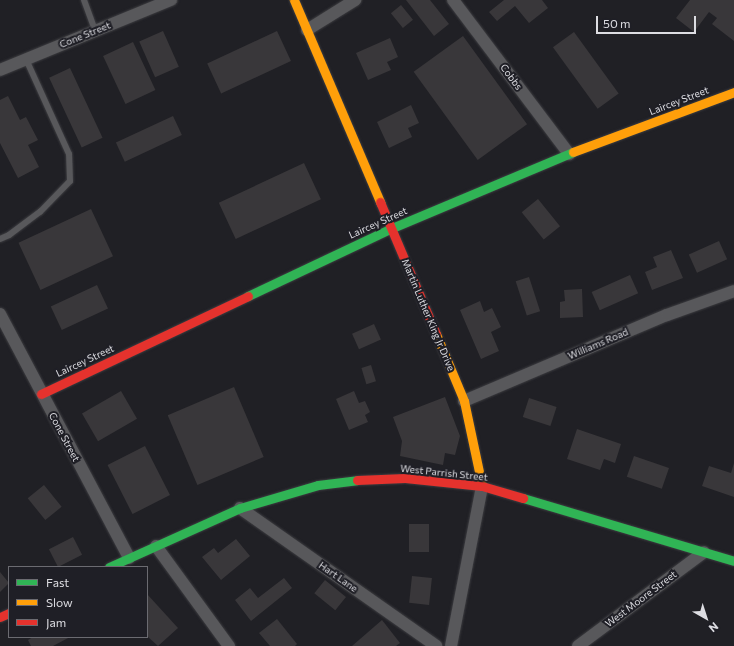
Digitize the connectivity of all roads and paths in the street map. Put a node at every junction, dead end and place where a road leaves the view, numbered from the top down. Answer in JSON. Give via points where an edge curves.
{"nodes":[{"id":1,"x":84,"y":0,"type":"edge"},
{"id":2,"x":171,"y":0,"type":"edge"},
{"id":3,"x":294,"y":0,"type":"edge"},
{"id":4,"x":354,"y":0,"type":"edge"},
{"id":5,"x":453,"y":0,"type":"edge"},
{"id":6,"x":307,"y":30,"type":"junction"},
{"id":7,"x":95,"y":31,"type":"junction"},
{"id":8,"x":26,"y":59,"type":"junction"},
{"id":9,"x":0,"y":70,"type":"edge"},
{"id":10,"x":734,"y":92,"type":"edge"},
{"id":11,"x":569,"y":154,"type":"junction"},
{"id":12,"x":392,"y":228,"type":"junction"},
{"id":13,"x":0,"y":239,"type":"edge"},
{"id":14,"x":734,"y":291,"type":"edge"},
{"id":15,"x":0,"y":314,"type":"edge"},
{"id":16,"x":40,"y":394,"type":"junction"},
{"id":17,"x":464,"y":401,"type":"junction"},
{"id":18,"x":482,"y":486,"type":"junction"},
{"id":19,"x":240,"y":508,"type":"junction"},
{"id":20,"x":156,"y":546,"type":"junction"},
{"id":21,"x":704,"y":552,"type":"junction"},
{"id":22,"x":129,"y":558,"type":"junction"},
{"id":23,"x":734,"y":561,"type":"edge"},
{"id":24,"x":111,"y":566,"type":"edge"},
{"id":25,"x":229,"y":646,"type":"edge"},
{"id":26,"x":436,"y":646,"type":"edge"},
{"id":27,"x":451,"y":646,"type":"edge"},
{"id":28,"x":578,"y":646,"type":"edge"}],
"edges":[{"from":1,"to":7,"type":"lane"},
{"from":2,"to":7,"type":"street","name":"Cone Street"},
{"from":3,"to":6,"type":"street","name":"Martin Luther King Jr Drive"},
{"from":4,"to":6,"type":"street"},
{"from":5,"to":11,"type":"street","name":"Cobbs"},
{"from":6,"to":12,"type":"street","name":"Martin Luther King Jr Drive"},
{"from":7,"to":8,"type":"street","name":"Cone Street"},
{"from":8,"to":9,"type":"street","name":"Cone Street"},
{"from":8,"to":13,"type":"lane","via":[[69,154],[70,181],[40,212],[10,235]]},
{"from":10,"to":11,"type":"street","name":"Laircey Street"},
{"from":11,"to":12,"type":"street","name":"Laircey Street"},
{"from":12,"to":16,"type":"street","name":"Laircey Street"},
{"from":12,"to":17,"type":"street","name":"Martin Luther King Jr Drive"},
{"from":14,"to":17,"type":"street","name":"Williams Road","via":[[667,315]]},
{"from":15,"to":16,"type":"street","name":"Cone Street"},
{"from":16,"to":22,"type":"street","name":"Cone Street"},
{"from":17,"to":18,"type":"street","name":"Martin Luther King Jr Drive"},
{"from":18,"to":19,"type":"street","name":"West Parrish Street","via":[[405,478],[367,479],[318,485]]},
{"from":18,"to":21,"type":"street","name":"West Parrish Street"},
{"from":18,"to":27,"type":"street","name":"Martin Luther King Jr Drive"},
{"from":19,"to":20,"type":"street","name":"West Parrish Street"},
{"from":19,"to":26,"type":"street","name":"Hart Lane"},
{"from":20,"to":22,"type":"street","name":"West Parrish Street"},
{"from":20,"to":25,"type":"street"},
{"from":21,"to":23,"type":"street","name":"West Parrish Street"},
{"from":21,"to":28,"type":"street","name":"West Moore Street"},
{"from":22,"to":24,"type":"street","name":"West Parrish Street"}]}
